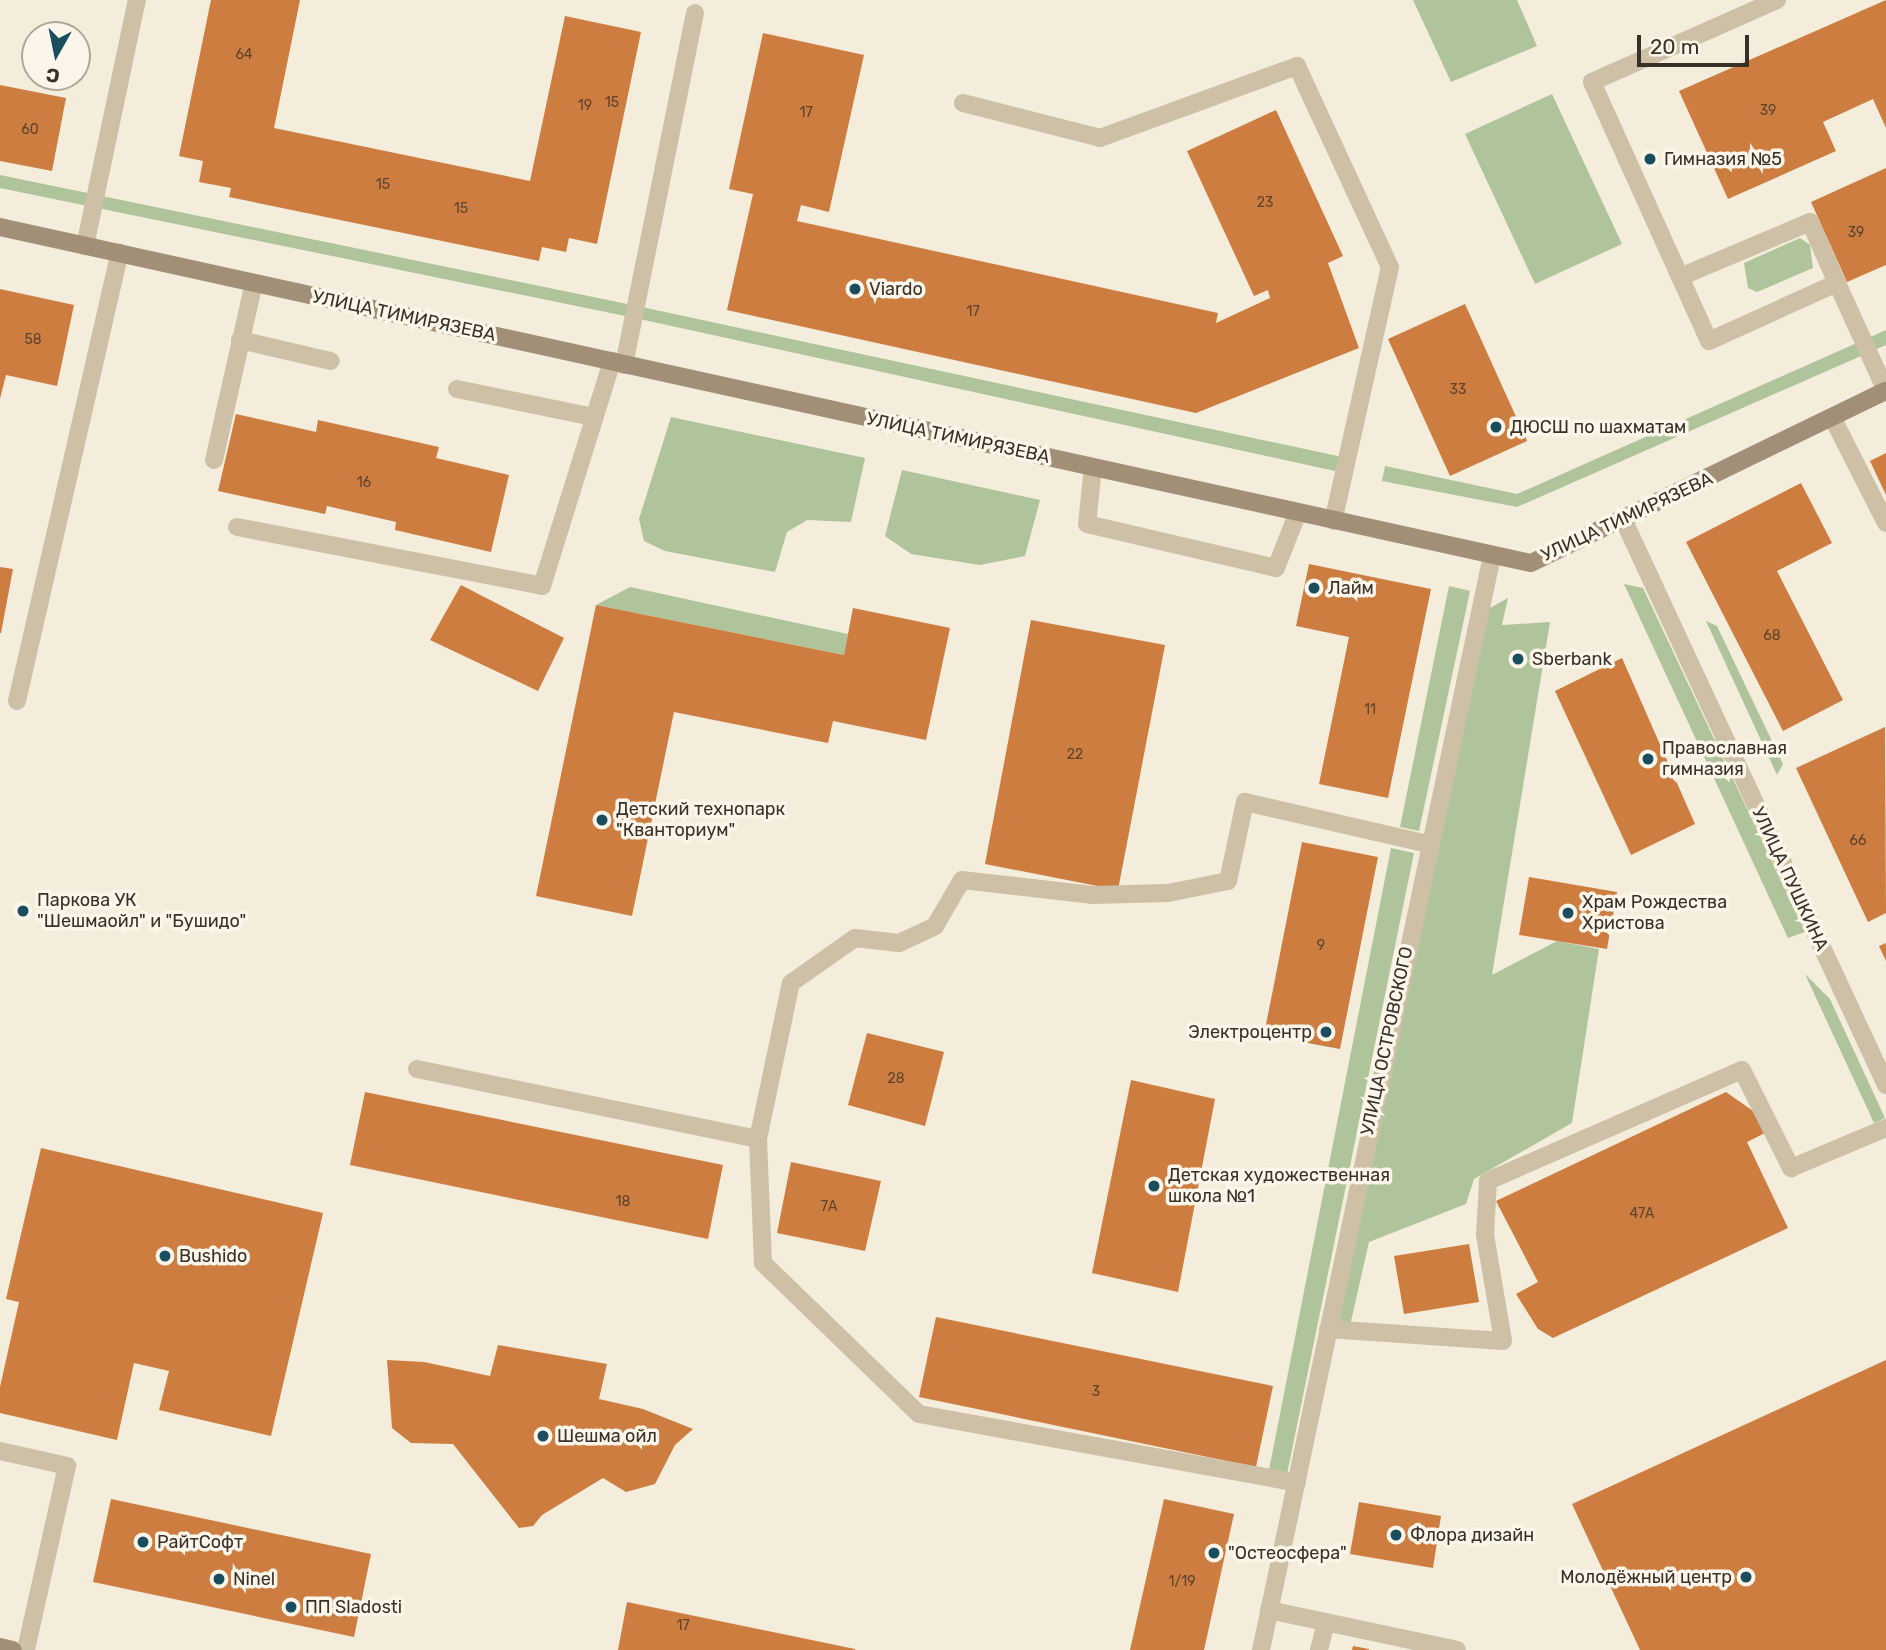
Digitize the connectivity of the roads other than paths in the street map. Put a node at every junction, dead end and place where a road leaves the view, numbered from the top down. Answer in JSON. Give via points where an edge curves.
{"nodes":[{"id":1,"x":137,"y":0,"type":"edge"},
{"id":2,"x":1777,"y":0,"type":"edge"},
{"id":3,"x":695,"y":13,"type":"dead end"},
{"id":4,"x":963,"y":103,"type":"dead end"},
{"id":5,"x":0,"y":227,"type":"edge"},
{"id":6,"x":85,"y":246,"type":"junction"},
{"id":7,"x":120,"y":253,"type":"junction"},
{"id":8,"x":1680,"y":277,"type":"junction"},
{"id":9,"x":254,"y":283,"type":"junction"},
{"id":10,"x":1837,"y":283,"type":"junction"},
{"id":11,"x":240,"y":341,"type":"junction"},
{"id":12,"x":331,"y":361,"type":"dead end"},
{"id":13,"x":618,"y":363,"type":"junction"},
{"id":14,"x":457,"y":389,"type":"dead end"},
{"id":15,"x":1886,"y":391,"type":"edge"},
{"id":16,"x":594,"y":417,"type":"junction"},
{"id":17,"x":1832,"y":417,"type":"junction"},
{"id":18,"x":214,"y":460,"type":"dead end"},
{"id":19,"x":1093,"y":467,"type":"junction"},
{"id":20,"x":1297,"y":512,"type":"junction"},
{"id":21,"x":1333,"y":520,"type":"junction"},
{"id":22,"x":1624,"y":521,"type":"junction"},
{"id":23,"x":1886,"y":523,"type":"edge"},
{"id":24,"x":237,"y":527,"type":"dead end"},
{"id":25,"x":1492,"y":556,"type":"junction"},
{"id":26,"x":17,"y":701,"type":"dead end"},
{"id":27,"x":1429,"y":844,"type":"junction"},
{"id":28,"x":417,"y":1069,"type":"dead end"},
{"id":29,"x":1886,"y":1085,"type":"edge"},
{"id":30,"x":1886,"y":1128,"type":"edge"},
{"id":31,"x":758,"y":1139,"type":"junction"},
{"id":32,"x":1328,"y":1329,"type":"junction"},
{"id":33,"x":0,"y":1451,"type":"edge"},
{"id":34,"x":1297,"y":1483,"type":"junction"},
{"id":35,"x":1269,"y":1610,"type":"junction"},
{"id":36,"x":1326,"y":1622,"type":"junction"},
{"id":37,"x":0,"y":1647,"type":"edge"},
{"id":38,"x":13,"y":1650,"type":"edge"},
{"id":39,"x":26,"y":1650,"type":"edge"},
{"id":40,"x":1261,"y":1650,"type":"edge"},
{"id":41,"x":1318,"y":1650,"type":"edge"},
{"id":42,"x":1457,"y":1650,"type":"edge"}],
"edges":[{"from":1,"to":6,"type":"street"},
{"from":2,"to":8,"type":"street","via":[[1592,82]]},
{"from":3,"to":13,"type":"street"},
{"from":4,"to":21,"type":"street","via":[[1100,138],[1297,66],[1390,267]]},
{"from":5,"to":6,"type":"street","name":"УЛИЦА ТИМИРЯЗЕВА"},
{"from":6,"to":7,"type":"street","name":"УЛИЦА ТИМИРЯЗЕВА"},
{"from":7,"to":9,"type":"street","name":"УЛИЦА ТИМИРЯЗЕВА"},
{"from":7,"to":26,"type":"street"},
{"from":8,"to":10,"type":"street","via":[[1810,222]]},
{"from":8,"to":10,"type":"street","via":[[1709,341]]},
{"from":9,"to":11,"type":"street"},
{"from":9,"to":13,"type":"street","name":"УЛИЦА ТИМИРЯЗЕВА"},
{"from":10,"to":15,"type":"street"},
{"from":11,"to":12,"type":"street"},
{"from":11,"to":18,"type":"street"},
{"from":13,"to":16,"type":"street"},
{"from":13,"to":19,"type":"street","name":"УЛИЦА ТИМИРЯЗЕВА"},
{"from":14,"to":16,"type":"street"},
{"from":15,"to":17,"type":"street","name":"УЛИЦА ТИМИРЯЗЕВА"},
{"from":16,"to":24,"type":"street","via":[[542,586]]},
{"from":17,"to":22,"type":"street","name":"УЛИЦА ТИМИРЯЗЕВА"},
{"from":17,"to":23,"type":"street"},
{"from":19,"to":20,"type":"street","name":"УЛИЦА ТИМИРЯЗЕВА"},
{"from":19,"to":20,"type":"street","via":[[1087,524],[1276,568]]},
{"from":20,"to":21,"type":"street","name":"УЛИЦА ТИМИРЯЗЕВА"},
{"from":21,"to":25,"type":"street","name":"УЛИЦА ТИМИРЯЗЕВА"},
{"from":22,"to":25,"type":"street","name":"УЛИЦА ТИМИРЯЗЕВА","via":[[1531,563]]},
{"from":22,"to":29,"type":"street","name":"УЛИЦА ПУШКИНА"},
{"from":25,"to":27,"type":"street","name":"УЛИЦА ОСТРОВСКОГО"},
{"from":27,"to":31,"type":"street","via":[[1245,802],[1228,881],[1168,893],[1093,895],[962,880],[935,926],[898,943],[855,938],[791,983]]},
{"from":27,"to":32,"type":"street","name":"УЛИЦА ОСТРОВСКОГО"},
{"from":28,"to":31,"type":"street"},
{"from":30,"to":32,"type":"street","via":[[1791,1168],[1742,1070],[1488,1181],[1485,1236],[1503,1341]]},
{"from":31,"to":34,"type":"street","via":[[763,1263],[919,1414]]},
{"from":32,"to":34,"type":"street","name":"УЛИЦА ОСТРОВСКОГО"},
{"from":33,"to":39,"type":"street","via":[[67,1466]]},
{"from":34,"to":35,"type":"street","name":"УЛИЦА ОСТРОВСКОГО"},
{"from":35,"to":36,"type":"street"},
{"from":35,"to":40,"type":"street","name":"УЛИЦА ОСТРОВСКОГО"},
{"from":36,"to":41,"type":"street"},
{"from":36,"to":42,"type":"street"},
{"from":37,"to":38,"type":"street"}]}
